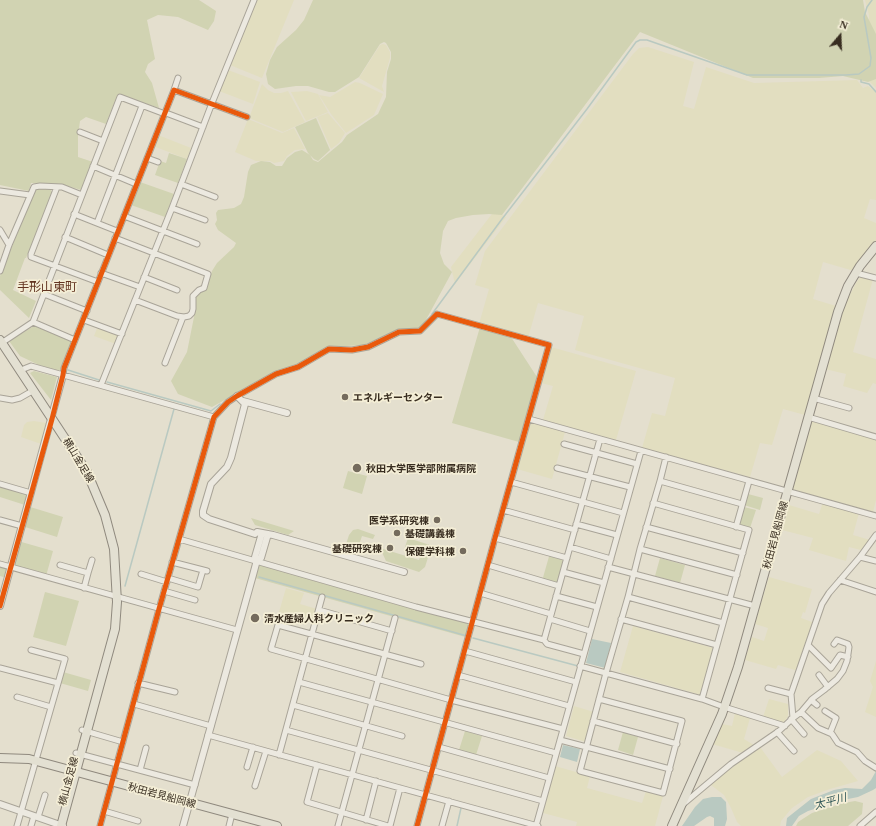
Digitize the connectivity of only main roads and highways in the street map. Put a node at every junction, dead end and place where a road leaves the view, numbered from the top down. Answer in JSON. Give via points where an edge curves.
{"nodes":[{"id":1,"x":876,"y":246,"type":"edge"},
{"id":2,"x":1,"y":342,"type":"edge"},
{"id":3,"x":0,"y":758,"type":"edge"},
{"id":4,"x":73,"y":772,"type":"junction"},
{"id":5,"x":59,"y":825,"type":"edge"},
{"id":6,"x":277,"y":826,"type":"edge"},
{"id":7,"x":672,"y":826,"type":"edge"}],
"edges":[{"from":1,"to":7,"type":"main road","name":"秋田岩見船岡線","via":[[848,286],[838,312],[738,667],[724,707]]},
{"from":2,"to":4,"type":"main road","name":"横山金足線","via":[[81,461],[101,502],[114,549],[117,608],[113,638]]},
{"from":3,"to":4,"type":"main road","name":"秋田岩見船岡線","via":[[36,761]]},
{"from":4,"to":5,"type":"main road","name":"横山金足線"},
{"from":4,"to":6,"type":"main road","name":"秋田岩見船岡線"}]}
